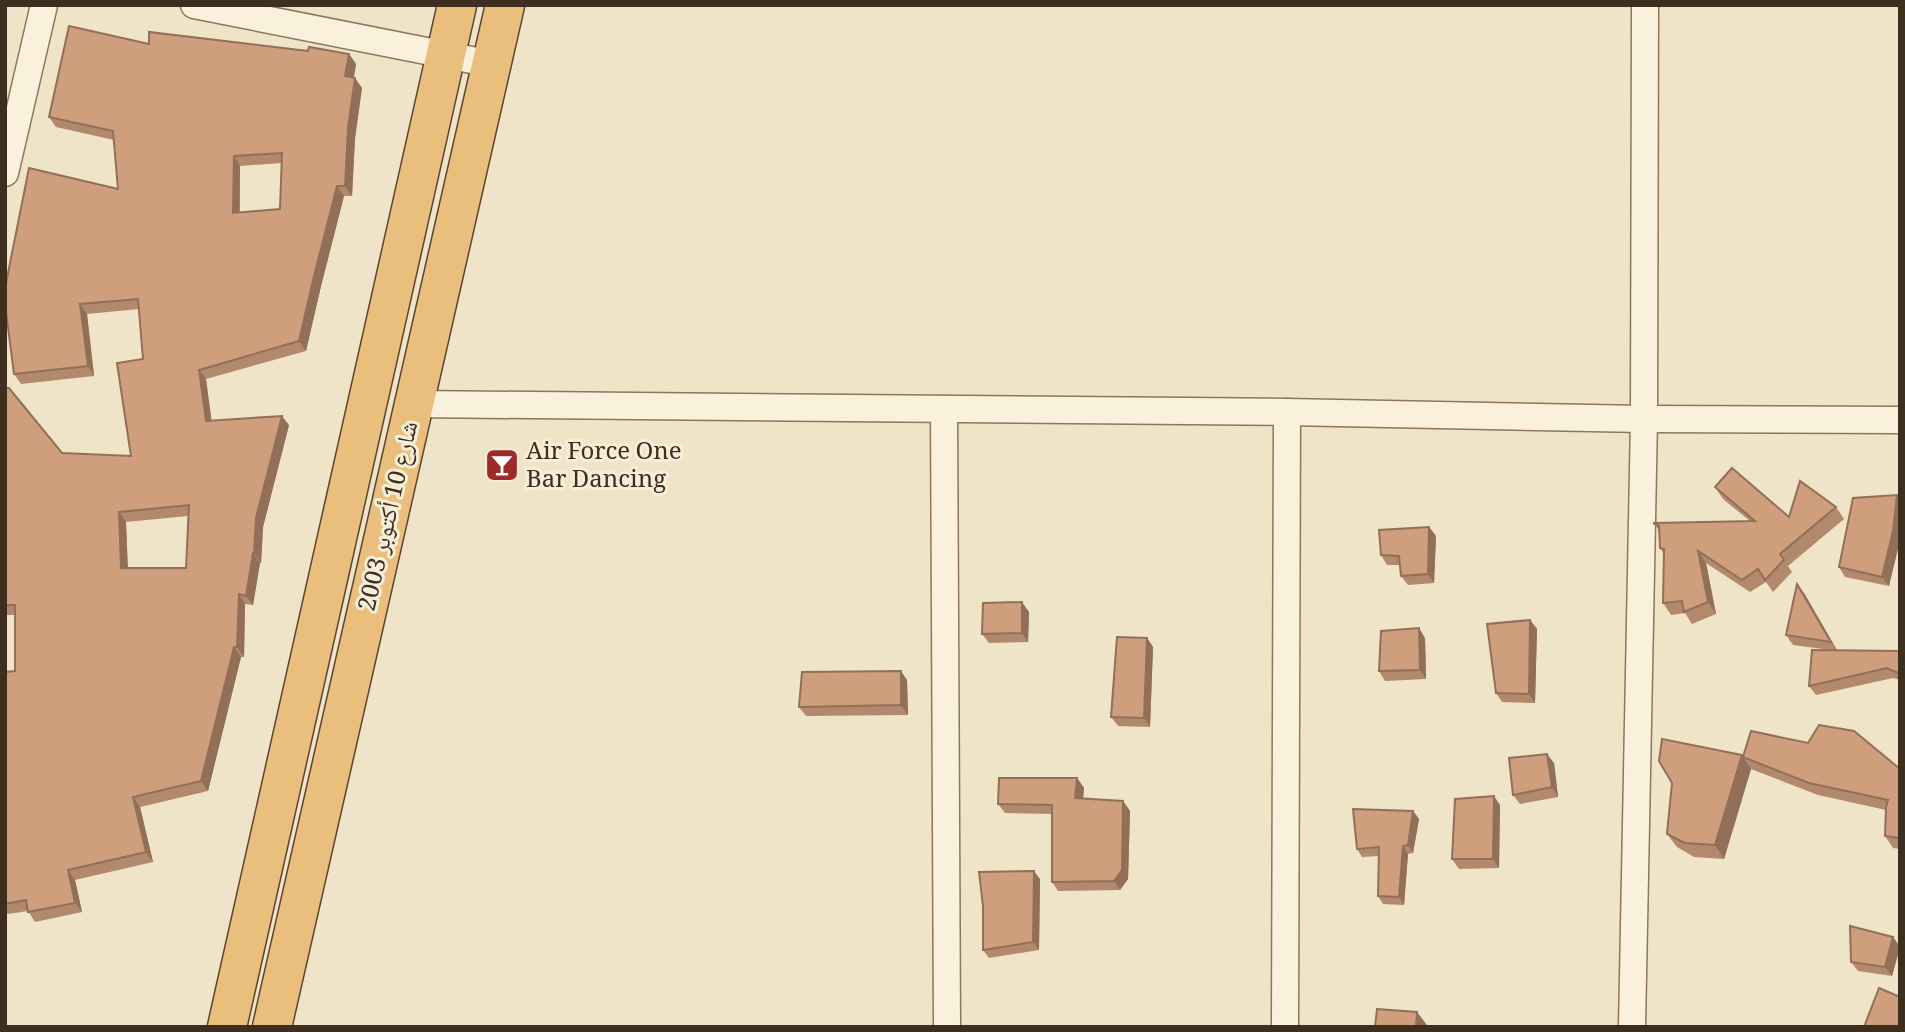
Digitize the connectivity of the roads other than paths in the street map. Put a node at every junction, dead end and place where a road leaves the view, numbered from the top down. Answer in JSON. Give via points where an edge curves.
{"nodes":[{"id":1,"x":44,"y":5,"type":"edge"},
{"id":2,"x":194,"y":5,"type":"edge"},
{"id":3,"x":457,"y":5,"type":"edge"},
{"id":4,"x":505,"y":5,"type":"edge"},
{"id":5,"x":1645,"y":5,"type":"edge"},
{"id":6,"x":446,"y":55,"type":"junction"},
{"id":7,"x":492,"y":64,"type":"junction"},
{"id":8,"x":5,"y":173,"type":"edge"},
{"id":9,"x":414,"y":404,"type":"junction"},
{"id":10,"x":944,"y":409,"type":"junction"},
{"id":11,"x":1287,"y":412,"type":"junction"},
{"id":12,"x":1644,"y":419,"type":"junction"},
{"id":13,"x":1900,"y":421,"type":"edge"},
{"id":14,"x":227,"y":1027,"type":"edge"},
{"id":15,"x":272,"y":1027,"type":"edge"},
{"id":16,"x":947,"y":1027,"type":"edge"},
{"id":17,"x":1285,"y":1027,"type":"edge"},
{"id":18,"x":1632,"y":1027,"type":"edge"}],
"edges":[{"from":1,"to":8,"type":"street"},
{"from":2,"to":6,"type":"street"},
{"from":3,"to":6,"type":"highway","name":"شارع 10 أكتوبر 2003"},
{"from":4,"to":7,"type":"highway","name":"شارع 10 أكتوبر 2003"},
{"from":5,"to":12,"type":"street"},
{"from":6,"to":7,"type":"street"},
{"from":6,"to":14,"type":"highway","name":"شارع 10 أكتوبر 2003"},
{"from":7,"to":9,"type":"highway","name":"شارع 10 أكتوبر 2003"},
{"from":9,"to":10,"type":"street"},
{"from":9,"to":15,"type":"highway","name":"شارع 10 أكتوبر 2003"},
{"from":10,"to":11,"type":"street"},
{"from":10,"to":16,"type":"street"},
{"from":11,"to":12,"type":"street"},
{"from":11,"to":17,"type":"street"},
{"from":12,"to":13,"type":"street"},
{"from":12,"to":18,"type":"street"}]}
